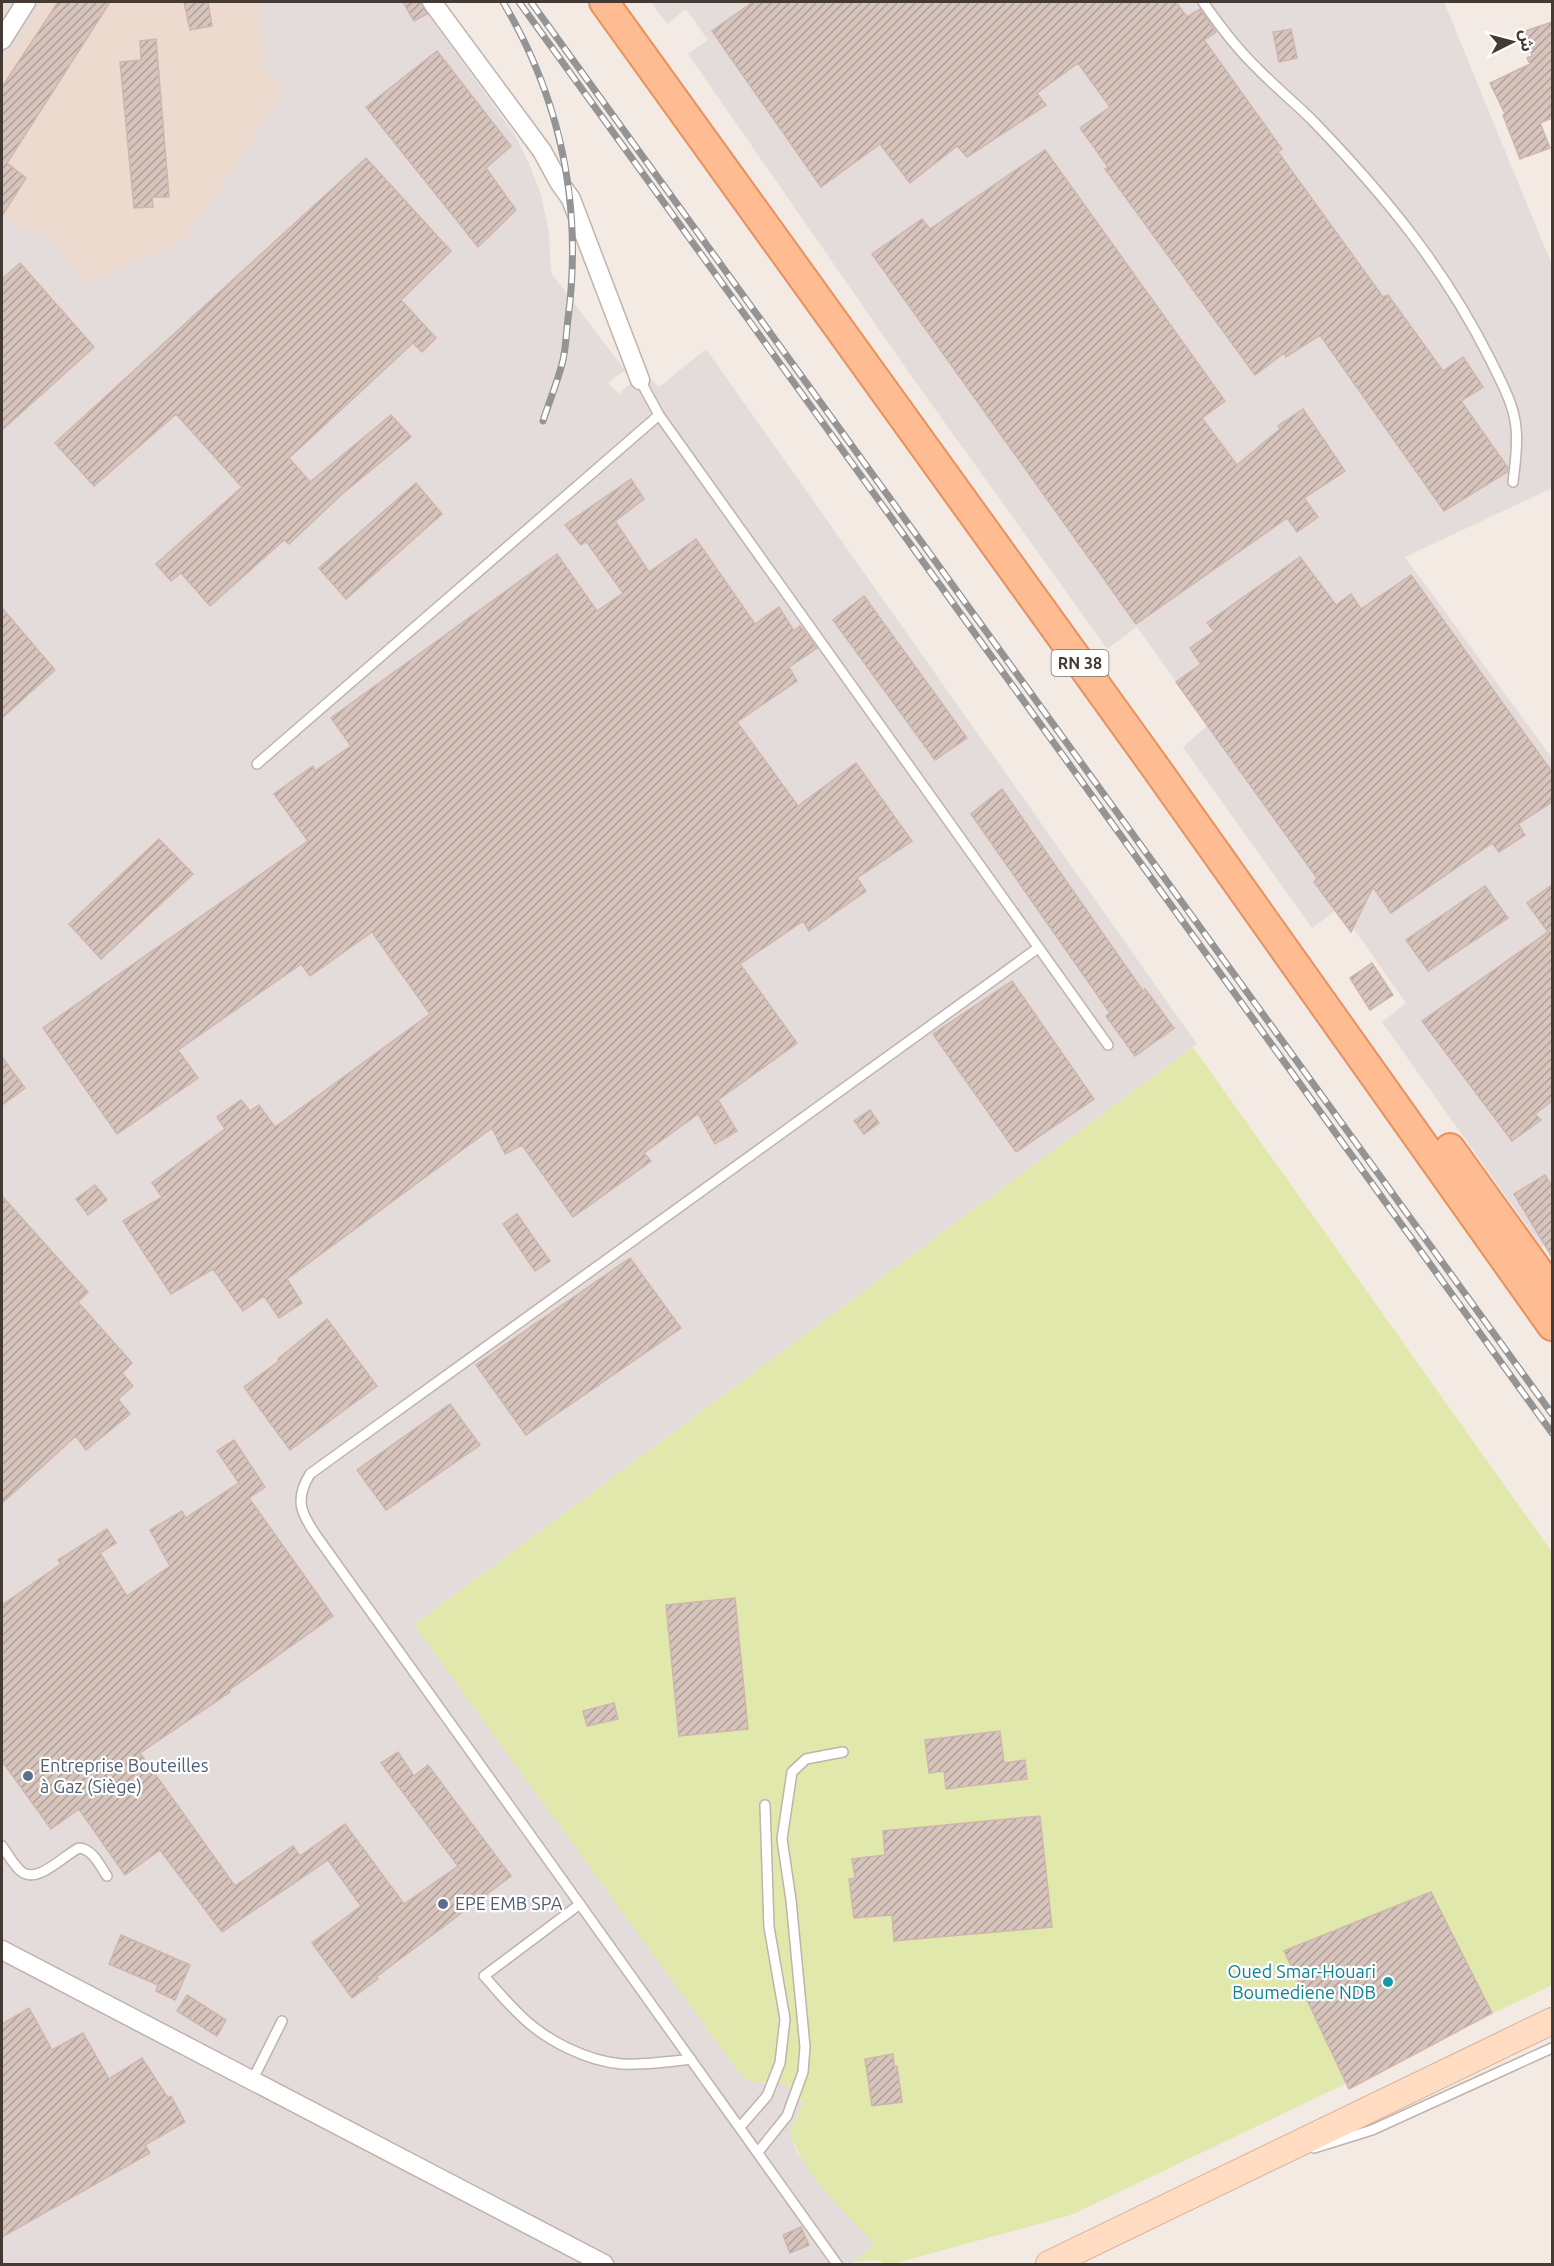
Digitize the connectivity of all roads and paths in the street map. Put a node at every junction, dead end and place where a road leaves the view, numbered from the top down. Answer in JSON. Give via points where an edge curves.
{"nodes":[{"id":1,"x":26,"y":2,"type":"edge"},
{"id":2,"x":432,"y":2,"type":"edge"},
{"id":3,"x":604,"y":2,"type":"edge"},
{"id":4,"x":625,"y":2,"type":"edge"},
{"id":5,"x":1203,"y":2,"type":"edge"},
{"id":6,"x":2,"y":40,"type":"edge"},
{"id":7,"x":640,"y":380,"type":"joint"},
{"id":8,"x":659,"y":415,"type":"junction"},
{"id":9,"x":1513,"y":482,"type":"dead end"},
{"id":10,"x":257,"y":764,"type":"dead end"},
{"id":11,"x":1038,"y":948,"type":"junction"},
{"id":12,"x":1108,"y":1045,"type":"dead end"},
{"id":13,"x":1469,"y":1193,"type":"junction"},
{"id":14,"x":1552,"y":1290,"type":"edge"},
{"id":15,"x":1552,"y":1326,"type":"edge"},
{"id":16,"x":843,"y":1752,"type":"dead end"},
{"id":17,"x":765,"y":1805,"type":"dead end"},
{"id":18,"x":3,"y":1850,"type":"edge"},
{"id":19,"x":107,"y":1876,"type":"dead end"},
{"id":20,"x":580,"y":1904,"type":"junction"},
{"id":21,"x":2,"y":1950,"type":"edge"},
{"id":22,"x":282,"y":2021,"type":"dead end"},
{"id":23,"x":1552,"y":2021,"type":"edge"},
{"id":24,"x":1552,"y":2048,"type":"edge"},
{"id":25,"x":691,"y":2059,"type":"junction"},
{"id":26,"x":252,"y":2081,"type":"junction"},
{"id":27,"x":740,"y":2127,"type":"junction"},
{"id":28,"x":758,"y":2152,"type":"junction"},
{"id":29,"x":1246,"y":2170,"type":"junction"},
{"id":30,"x":604,"y":2265,"type":"edge"},
{"id":31,"x":837,"y":2265,"type":"edge"},
{"id":32,"x":1049,"y":2265,"type":"edge"}],
"edges":[{"from":1,"to":6,"type":"street"},
{"from":2,"to":7,"type":"street","via":[[542,151],[571,199]]},
{"from":3,"to":13,"type":"main road","number":"RN 38","via":[[1153,764]]},
{"from":4,"to":13,"type":"main road","number":"RN 38"},
{"from":5,"to":9,"type":"lane","via":[[1257,69],[1315,122],[1368,180],[1420,243],[1464,310],[1507,394],[1516,426]]},
{"from":7,"to":8,"type":"lane"},
{"from":8,"to":10,"type":"lane"},
{"from":8,"to":11,"type":"lane"},
{"from":11,"to":12,"type":"lane"},
{"from":11,"to":20,"type":"lane","via":[[310,1474],[301,1489],[300,1504],[312,1530]]},
{"from":13,"to":14,"type":"main road","number":"RN 38"},
{"from":13,"to":15,"type":"main road","number":"RN 38"},
{"from":16,"to":28,"type":"lane","via":[[806,1759],[792,1772],[782,1839],[805,2047],[803,2072],[786,2116]]},
{"from":17,"to":27,"type":"lane","via":[[769,1927],[784,2019],[780,2063],[767,2096]]},
{"from":18,"to":19,"type":"lane","via":[[20,1871],[30,1876],[84,1848]]},
{"from":20,"to":25,"type":"lane"},
{"from":20,"to":25,"type":"lane","via":[[484,1976],[522,2018],[555,2042],[588,2056],[619,2064]]},
{"from":21,"to":26,"type":"street"},
{"from":22,"to":26,"type":"lane"},
{"from":23,"to":29,"type":"main road"},
{"from":24,"to":29,"type":"lane","via":[[1372,2130]]},
{"from":25,"to":27,"type":"lane"},
{"from":26,"to":30,"type":"street"},
{"from":27,"to":28,"type":"lane"},
{"from":28,"to":31,"type":"lane"},
{"from":29,"to":32,"type":"main road"}]}
